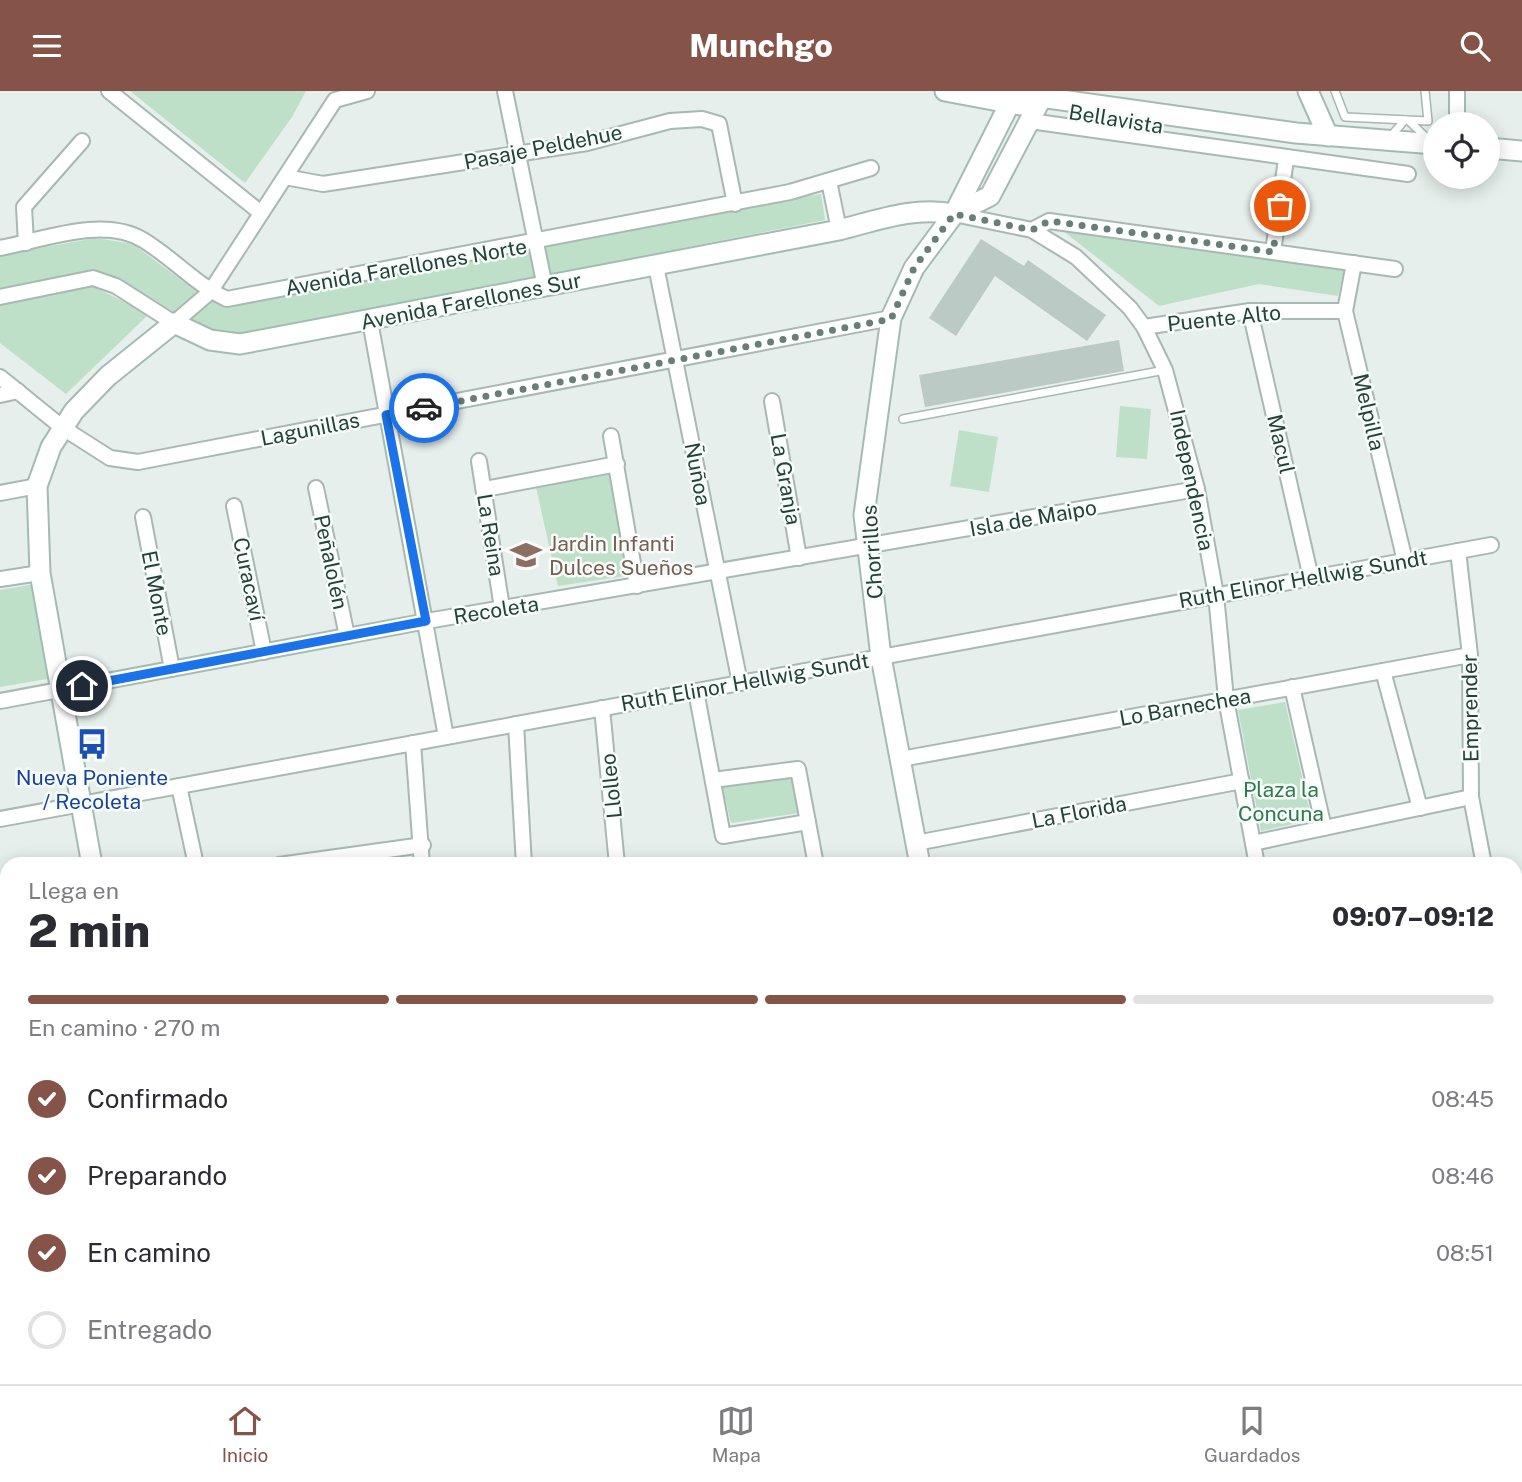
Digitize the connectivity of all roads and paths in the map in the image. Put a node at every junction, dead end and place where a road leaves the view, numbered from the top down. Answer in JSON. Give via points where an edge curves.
{"nodes":[{"id":1,"x":109,"y":91,"type":"edge"},
{"id":2,"x":367,"y":91,"type":"edge"},
{"id":3,"x":505,"y":91,"type":"edge"},
{"id":4,"x":945,"y":91,"type":"edge"},
{"id":5,"x":1308,"y":91,"type":"edge"},
{"id":6,"x":1425,"y":91,"type":"edge"},
{"id":7,"x":1457,"y":91,"type":"edge"},
{"id":8,"x":1337,"y":95,"type":"edge"},
{"id":9,"x":1025,"y":100,"type":"edge"},
{"id":10,"x":1457,"y":112,"type":"edge"},
{"id":11,"x":1319,"y":117,"type":"junction"},
{"id":12,"x":1407,"y":121,"type":"junction"},
{"id":13,"x":1423,"y":135,"type":"edge"},
{"id":14,"x":1328,"y":136,"type":"junction"},
{"id":15,"x":82,"y":141,"type":"dead end"},
{"id":16,"x":1387,"y":141,"type":"junction"},
{"id":17,"x":1423,"y":143,"type":"edge"},
{"id":18,"x":1500,"y":149,"type":"edge"},
{"id":19,"x":1522,"y":151,"type":"edge"},
{"id":20,"x":518,"y":154,"type":"junction"},
{"id":21,"x":1286,"y":159,"type":"junction"},
{"id":22,"x":871,"y":168,"type":"dead end"},
{"id":23,"x":1408,"y":174,"type":"dead end"},
{"id":24,"x":285,"y":177,"type":"junction"},
{"id":25,"x":829,"y":181,"type":"junction"},
{"id":26,"x":735,"y":204,"type":"junction"},
{"id":27,"x":261,"y":213,"type":"junction"},
{"id":28,"x":954,"y":214,"type":"junction"},
{"id":29,"x":839,"y":230,"type":"junction"},
{"id":30,"x":1032,"y":230,"type":"junction"},
{"id":31,"x":26,"y":243,"type":"junction"},
{"id":32,"x":536,"y":243,"type":"junction"},
{"id":33,"x":0,"y":248,"type":"edge"},
{"id":34,"x":1273,"y":252,"type":"junction"},
{"id":35,"x":1354,"y":263,"type":"junction"},
{"id":36,"x":656,"y":266,"type":"junction"},
{"id":37,"x":1395,"y":269,"type":"dead end"},
{"id":38,"x":545,"y":287,"type":"junction"},
{"id":39,"x":211,"y":292,"type":"junction"},
{"id":40,"x":0,"y":297,"type":"edge"},
{"id":41,"x":1250,"y":311,"type":"junction"},
{"id":42,"x":1345,"y":311,"type":"junction"},
{"id":43,"x":891,"y":319,"type":"junction"},
{"id":44,"x":370,"y":321,"type":"junction"},
{"id":45,"x":174,"y":323,"type":"junction"},
{"id":46,"x":1144,"y":327,"type":"junction"},
{"id":47,"x":675,"y":359,"type":"junction"},
{"id":48,"x":1166,"y":370,"type":"junction"},
{"id":49,"x":0,"y":377,"type":"edge"},
{"id":50,"x":18,"y":391,"type":"junction"},
{"id":51,"x":0,"y":395,"type":"edge"},
{"id":52,"x":772,"y":401,"type":"dead end"},
{"id":53,"x":386,"y":415,"type":"junction"},
{"id":54,"x":903,"y":419,"type":"dead end"},
{"id":55,"x":63,"y":428,"type":"junction"},
{"id":56,"x":611,"y":436,"type":"dead end"},
{"id":57,"x":479,"y":461,"type":"dead end"},
{"id":58,"x":617,"y":464,"type":"junction"},
{"id":59,"x":37,"y":486,"type":"junction"},
{"id":60,"x":316,"y":488,"type":"dead end"},
{"id":61,"x":485,"y":489,"type":"junction"},
{"id":62,"x":1197,"y":489,"type":"junction"},
{"id":63,"x":0,"y":493,"type":"edge"},
{"id":64,"x":234,"y":506,"type":"dead end"},
{"id":65,"x":143,"y":517,"type":"dead end"},
{"id":66,"x":1491,"y":545,"type":"dead end"},
{"id":67,"x":869,"y":547,"type":"junction"},
{"id":68,"x":1458,"y":551,"type":"junction"},
{"id":69,"x":799,"y":558,"type":"junction"},
{"id":70,"x":1405,"y":561,"type":"junction"},
{"id":71,"x":40,"y":573,"type":"junction"},
{"id":72,"x":717,"y":573,"type":"junction"},
{"id":73,"x":1311,"y":578,"type":"junction"},
{"id":74,"x":0,"y":579,"type":"edge"},
{"id":75,"x":636,"y":586,"type":"junction"},
{"id":76,"x":1216,"y":595,"type":"junction"},
{"id":77,"x":502,"y":608,"type":"junction"},
{"id":78,"x":426,"y":621,"type":"junction"},
{"id":79,"x":346,"y":636,"type":"junction"},
{"id":80,"x":264,"y":652,"type":"junction"},
{"id":81,"x":1470,"y":655,"type":"junction"},
{"id":82,"x":881,"y":657,"type":"junction"},
{"id":83,"x":172,"y":669,"type":"junction"},
{"id":84,"x":1383,"y":671,"type":"junction"},
{"id":85,"x":740,"y":683,"type":"junction"},
{"id":86,"x":1292,"y":687,"type":"junction"},
{"id":87,"x":60,"y":690,"type":"junction"},
{"id":88,"x":696,"y":691,"type":"junction"},
{"id":89,"x":1226,"y":699,"type":"junction"},
{"id":90,"x":0,"y":701,"type":"edge"},
{"id":91,"x":602,"y":708,"type":"junction"},
{"id":92,"x":516,"y":724,"type":"junction"},
{"id":93,"x":446,"y":737,"type":"junction"},
{"id":94,"x":413,"y":743,"type":"junction"},
{"id":95,"x":901,"y":759,"type":"junction"},
{"id":96,"x":713,"y":781,"type":"junction"},
{"id":97,"x":1242,"y":781,"type":"junction"},
{"id":98,"x":179,"y":786,"type":"junction"},
{"id":99,"x":1471,"y":797,"type":"junction"},
{"id":100,"x":81,"y":804,"type":"junction"},
{"id":101,"x":1420,"y":808,"type":"junction"},
{"id":102,"x":0,"y":819,"type":"edge"},
{"id":103,"x":807,"y":822,"type":"junction"},
{"id":104,"x":1324,"y":828,"type":"junction"},
{"id":105,"x":916,"y":843,"type":"junction"},
{"id":106,"x":1253,"y":843,"type":"junction"},
{"id":107,"x":423,"y":845,"type":"junction"},
{"id":108,"x":91,"y":857,"type":"edge"},
{"id":109,"x":194,"y":857,"type":"edge"},
{"id":110,"x":351,"y":857,"type":"edge"},
{"id":111,"x":422,"y":857,"type":"edge"},
{"id":112,"x":524,"y":857,"type":"edge"},
{"id":113,"x":616,"y":857,"type":"edge"},
{"id":114,"x":814,"y":857,"type":"edge"},
{"id":115,"x":919,"y":857,"type":"edge"},
{"id":116,"x":1256,"y":857,"type":"edge"},
{"id":117,"x":1482,"y":857,"type":"edge"}],
"edges":[{"from":1,"to":27,"type":"street"},
{"from":2,"to":24,"type":"street","via":[[335,100]]},
{"from":3,"to":20,"type":"street"},
{"from":4,"to":9,"type":"street","name":"Bellavista"},
{"from":5,"to":11,"type":"street"},
{"from":6,"to":12,"type":"lane","via":[[1428,121]]},
{"from":7,"to":10,"type":"street"},
{"from":8,"to":11,"type":"lane"},
{"from":8,"to":12,"type":"lane","via":[[1345,117]]},
{"from":9,"to":14,"type":"street","name":"Bellavista"},
{"from":9,"to":21,"type":"street"},
{"from":9,"to":28,"type":"street","name":"Chorrillos"},
{"from":11,"to":14,"type":"street"},
{"from":12,"to":13,"type":"lane"},
{"from":12,"to":16,"type":"lane"},
{"from":14,"to":16,"type":"street","name":"Bellavista"},
{"from":15,"to":31,"type":"street","via":[[24,207]]},
{"from":16,"to":17,"type":"street","name":"Bellavista"},
{"from":18,"to":19,"type":"street"},
{"from":20,"to":24,"type":"street","name":"Pasaje Peldehue","via":[[323,184]]},
{"from":20,"to":26,"type":"street","name":"Pasaje Peldehue","via":[[670,121],[702,119],[719,124]]},
{"from":20,"to":32,"type":"street"},
{"from":21,"to":23,"type":"street"},
{"from":21,"to":34,"type":"street"},
{"from":22,"to":25,"type":"street","name":"Avenida Farellones Norte"},
{"from":24,"to":27,"type":"street"},
{"from":25,"to":26,"type":"street","name":"Avenida Farellones Norte"},
{"from":25,"to":29,"type":"street"},
{"from":26,"to":32,"type":"street","name":"Avenida Farellones Norte"},
{"from":27,"to":39,"type":"street"},
{"from":28,"to":29,"type":"street","name":"Avenida Farellones Sur","via":[[916,211]]},
{"from":28,"to":30,"type":"street","name":"Independencia"},
{"from":28,"to":43,"type":"street","name":"Chorrillos","via":[[914,268]]},
{"from":29,"to":36,"type":"street","name":"Avenida Farellones Sur"},
{"from":30,"to":34,"type":"street","via":[[1049,221]]},
{"from":30,"to":46,"type":"street","name":"Independencia","via":[[1096,273]]},
{"from":31,"to":33,"type":"street"},
{"from":31,"to":39,"type":"street","via":[[100,229],[141,239]]},
{"from":32,"to":38,"type":"street"},
{"from":32,"to":39,"type":"street","name":"Avenida Farellones Norte","via":[[228,299]]},
{"from":34,"to":35,"type":"street"},
{"from":35,"to":37,"type":"street"},
{"from":35,"to":42,"type":"street","name":"Melpilla"},
{"from":36,"to":38,"type":"street","name":"Avenida Farellones Sur"},
{"from":36,"to":47,"type":"street","name":"Ñuñoa"},
{"from":38,"to":44,"type":"street","name":"Avenida Farellones Sur"},
{"from":39,"to":45,"type":"street"},
{"from":40,"to":45,"type":"street","name":"Avenida Farellones Sur","via":[[93,278],[116,286]]},
{"from":41,"to":42,"type":"street","name":"Puente Alto"},
{"from":41,"to":46,"type":"street","name":"Puente Alto"},
{"from":41,"to":73,"type":"street","name":"Macul"},
{"from":42,"to":70,"type":"street","name":"Melpilla"},
{"from":43,"to":47,"type":"street","name":"Lagunillas"},
{"from":43,"to":67,"type":"street","name":"Chorrillos","via":[[864,515]]},
{"from":44,"to":45,"type":"street","name":"Avenida Farellones Sur","via":[[240,344],[210,340]]},
{"from":44,"to":53,"type":"street"},
{"from":45,"to":55,"type":"street","via":[[91,392]]},
{"from":46,"to":48,"type":"street","name":"Independencia"},
{"from":47,"to":53,"type":"street","name":"Lagunillas"},
{"from":47,"to":72,"type":"street","name":"Ñuñoa"},
{"from":48,"to":54,"type":"lane"},
{"from":48,"to":62,"type":"street","name":"Independencia"},
{"from":49,"to":50,"type":"street","name":"Lagunillas"},
{"from":50,"to":51,"type":"street"},
{"from":50,"to":55,"type":"street","name":"Lagunillas"},
{"from":52,"to":69,"type":"street","name":"La Granja"},
{"from":53,"to":55,"type":"street","name":"Lagunillas","via":[[138,462],[110,458]]},
{"from":53,"to":78,"type":"street"},
{"from":55,"to":59,"type":"street"},
{"from":56,"to":58,"type":"street"},
{"from":57,"to":61,"type":"street","name":"La Reina"},
{"from":58,"to":61,"type":"street"},
{"from":58,"to":75,"type":"street"},
{"from":59,"to":63,"type":"street"},
{"from":59,"to":71,"type":"street"},
{"from":60,"to":79,"type":"street","name":"Peñalolén"},
{"from":61,"to":77,"type":"street","name":"La Reina"},
{"from":62,"to":67,"type":"street","name":"Isla de Maipo"},
{"from":62,"to":76,"type":"street","name":"Independencia"},
{"from":64,"to":80,"type":"street","name":"Curacaví"},
{"from":65,"to":83,"type":"street","name":"El Monte"},
{"from":66,"to":68,"type":"street","name":"Ruth Elinor Hellwig Sundt"},
{"from":67,"to":69,"type":"street","name":"Recoleta"},
{"from":67,"to":82,"type":"street","name":"Chorrillos"},
{"from":68,"to":70,"type":"street","name":"Ruth Elinor Hellwig Sundt"},
{"from":68,"to":81,"type":"street","name":"Emprender"},
{"from":69,"to":72,"type":"street","name":"Recoleta"},
{"from":70,"to":73,"type":"street","name":"Ruth Elinor Hellwig Sundt"},
{"from":71,"to":74,"type":"street"},
{"from":71,"to":87,"type":"street"},
{"from":72,"to":75,"type":"street","name":"Recoleta"},
{"from":72,"to":85,"type":"street","name":"Ñuñoa"},
{"from":73,"to":76,"type":"street","name":"Ruth Elinor Hellwig Sundt"},
{"from":75,"to":77,"type":"street","name":"Recoleta"},
{"from":76,"to":82,"type":"street","name":"Ruth Elinor Hellwig Sundt"},
{"from":76,"to":89,"type":"street","name":"Independencia"},
{"from":77,"to":78,"type":"street","name":"Recoleta"},
{"from":78,"to":79,"type":"street","name":"Recoleta"},
{"from":78,"to":93,"type":"street"},
{"from":79,"to":80,"type":"street","name":"Recoleta"},
{"from":80,"to":83,"type":"street","name":"Recoleta"},
{"from":81,"to":84,"type":"street","name":"Lo Barnechea"},
{"from":81,"to":99,"type":"street","name":"Emprender"},
{"from":82,"to":85,"type":"street","name":"Ruth Elinor Hellwig Sundt"},
{"from":82,"to":95,"type":"street","name":"Chorrillos"},
{"from":83,"to":87,"type":"street","name":"Recoleta"},
{"from":84,"to":86,"type":"street","name":"Lo Barnechea"},
{"from":84,"to":101,"type":"street"},
{"from":85,"to":88,"type":"street","name":"Ruth Elinor Hellwig Sundt"},
{"from":86,"to":89,"type":"street","name":"Lo Barnechea"},
{"from":86,"to":104,"type":"street"},
{"from":87,"to":90,"type":"street","name":"Recoleta"},
{"from":87,"to":100,"type":"street"},
{"from":88,"to":91,"type":"street","name":"Ruth Elinor Hellwig Sundt"},
{"from":88,"to":96,"type":"street"},
{"from":89,"to":95,"type":"street","name":"Lo Barnechea"},
{"from":89,"to":97,"type":"street","name":"Independencia"},
{"from":91,"to":92,"type":"street","name":"Ruth Elinor Hellwig Sundt"},
{"from":91,"to":113,"type":"street","name":"Llolleo"},
{"from":92,"to":93,"type":"street","name":"Ruth Elinor Hellwig Sundt"},
{"from":92,"to":112,"type":"street"},
{"from":93,"to":94,"type":"street","name":"Ruth Elinor Hellwig Sundt"},
{"from":94,"to":98,"type":"street","name":"Ruth Elinor Hellwig Sundt"},
{"from":94,"to":107,"type":"street"},
{"from":95,"to":105,"type":"street","name":"Chorrillos"},
{"from":96,"to":103,"type":"street","via":[[798,769]]},
{"from":96,"to":103,"type":"street","via":[[723,836]]},
{"from":97,"to":105,"type":"street","name":"La Florida"},
{"from":97,"to":106,"type":"street","name":"Independencia"},
{"from":98,"to":100,"type":"street","name":"Ruth Elinor Hellwig Sundt"},
{"from":98,"to":109,"type":"street"},
{"from":99,"to":101,"type":"street"},
{"from":99,"to":117,"type":"street","name":"Emprender"},
{"from":100,"to":102,"type":"street","name":"Ruth Elinor Hellwig Sundt"},
{"from":100,"to":108,"type":"street"},
{"from":101,"to":104,"type":"street"},
{"from":103,"to":114,"type":"street"},
{"from":104,"to":106,"type":"street"},
{"from":105,"to":115,"type":"street","name":"Chorrillos"},
{"from":106,"to":116,"type":"street","name":"Independencia"},
{"from":107,"to":110,"type":"street"},
{"from":107,"to":111,"type":"street"}]}
